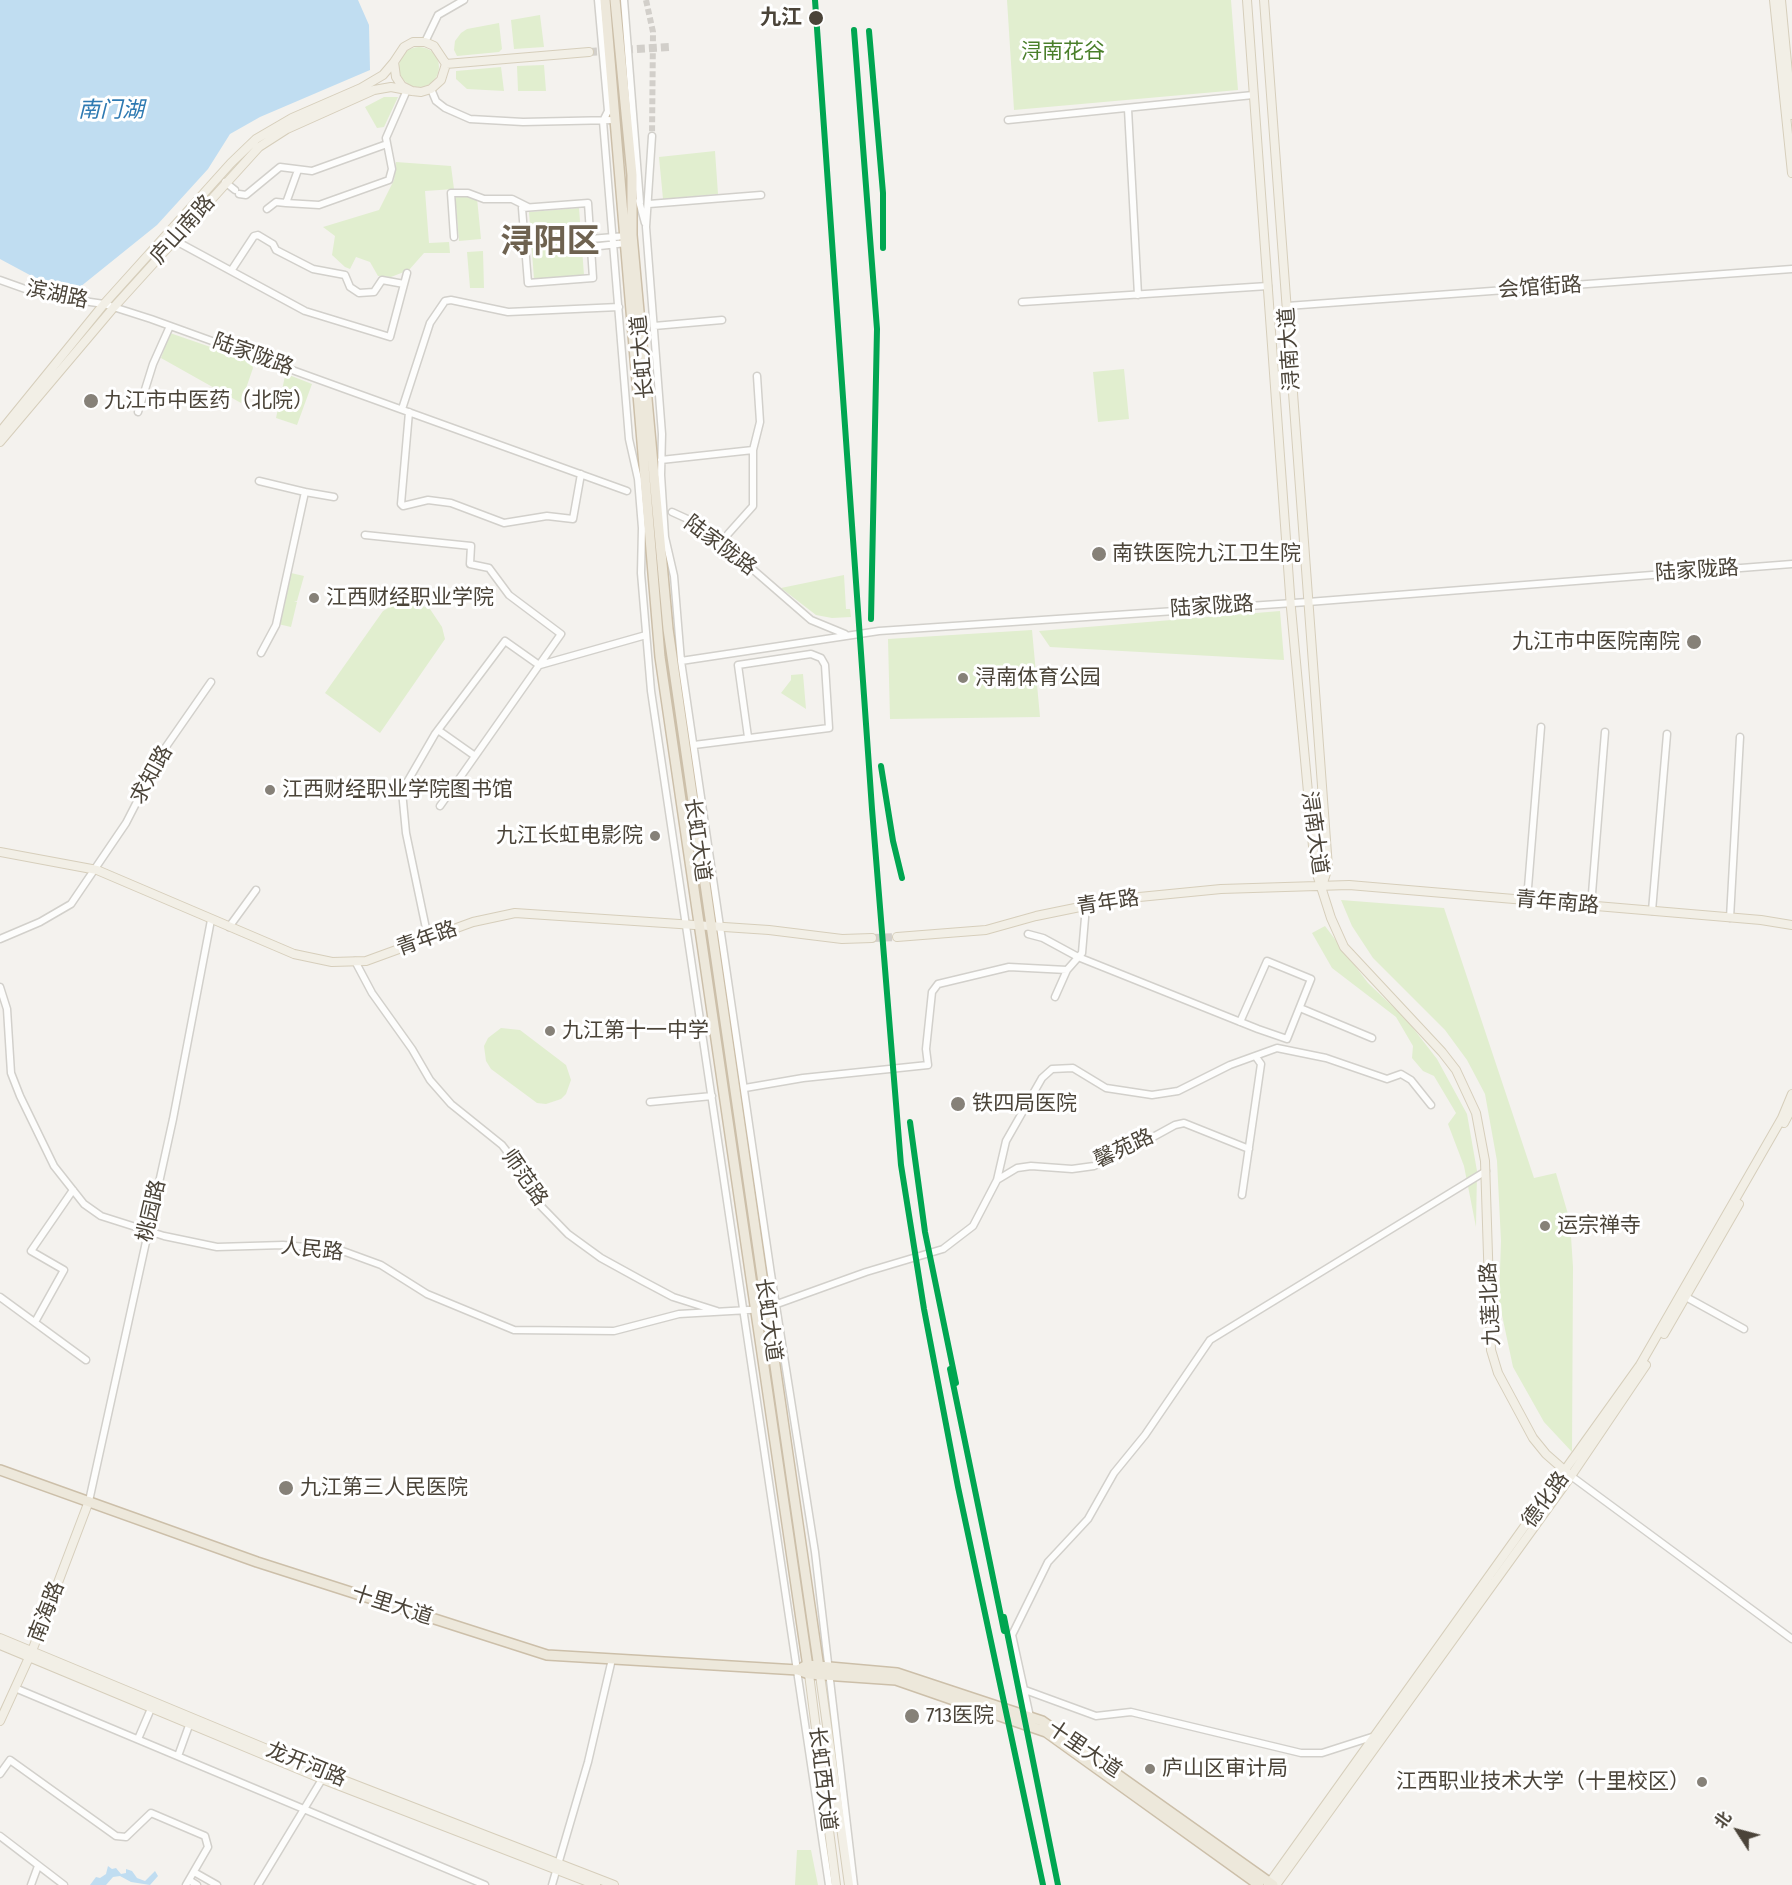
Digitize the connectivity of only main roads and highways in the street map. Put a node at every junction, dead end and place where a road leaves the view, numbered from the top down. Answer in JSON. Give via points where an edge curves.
{"nodes":[{"id":1,"x":605,"y":0,"type":"edge"},
{"id":2,"x":615,"y":0,"type":"edge"},
{"id":3,"x":1247,"y":0,"type":"edge"},
{"id":4,"x":1264,"y":0,"type":"edge"},
{"id":5,"x":1774,"y":0,"type":"edge"},
{"id":6,"x":1781,"y":0,"type":"edge"},
{"id":7,"x":589,"y":52,"type":"tunnel mouth"},
{"id":8,"x":394,"y":62,"type":"junction"},
{"id":9,"x":446,"y":64,"type":"junction"},
{"id":10,"x":410,"y":91,"type":"junction"},
{"id":11,"x":1792,"y":116,"type":"edge"},
{"id":12,"x":1792,"y":173,"type":"edge"},
{"id":13,"x":629,"y":239,"type":"junction"},
{"id":14,"x":0,"y":432,"type":"edge"},
{"id":15,"x":0,"y":442,"type":"edge"},
{"id":16,"x":0,"y":852,"type":"edge"},
{"id":17,"x":1322,"y":886,"type":"junction"},
{"id":18,"x":1792,"y":925,"type":"edge"},
{"id":19,"x":705,"y":926,"type":"junction"},
{"id":20,"x":897,"y":937,"type":"tunnel mouth"},
{"id":21,"x":872,"y":938,"type":"tunnel mouth"},
{"id":22,"x":1792,"y":1094,"type":"edge"},
{"id":23,"x":1792,"y":1108,"type":"edge"},
{"id":24,"x":1788,"y":1124,"type":"edge"},
{"id":25,"x":763,"y":1309,"type":"junction"},
{"id":26,"x":0,"y":1470,"type":"edge"},
{"id":27,"x":1569,"y":1474,"type":"junction"},
{"id":28,"x":89,"y":1501,"type":"junction"},
{"id":29,"x":0,"y":1638,"type":"edge"},
{"id":30,"x":0,"y":1645,"type":"edge"},
{"id":31,"x":31,"y":1654,"type":"junction"},
{"id":32,"x":805,"y":1669,"type":"junction"},
{"id":33,"x":824,"y":1670,"type":"junction"},
{"id":34,"x":0,"y":1721,"type":"edge"},
{"id":35,"x":558,"y":1866,"type":"junction"},
{"id":36,"x":1272,"y":1884,"type":"edge"},
{"id":37,"x":596,"y":1885,"type":"edge"},
{"id":38,"x":614,"y":1885,"type":"edge"},
{"id":39,"x":836,"y":1885,"type":"edge"},
{"id":40,"x":849,"y":1885,"type":"edge"},
{"id":41,"x":1259,"y":1885,"type":"edge"}],
"edges":[{"from":1,"to":13,"type":"highway","name":"长虹大道","via":[[614,120]]},
{"from":2,"to":13,"type":"highway","name":"长虹大道","via":[[632,175]]},
{"from":3,"to":17,"type":"main road","name":"浔南大道","via":[[1291,602],[1315,868]]},
{"from":4,"to":17,"type":"main road","name":"浔南大道","via":[[1328,867]]},
{"from":5,"to":12,"type":"main road"},
{"from":6,"to":11,"type":"main road"},
{"from":7,"to":9,"type":"main road"},
{"from":8,"to":9,"type":"main road","via":[[404,47],[425,42],[434,46]]},
{"from":8,"to":10,"type":"main road","via":[[396,78]]},
{"from":8,"to":14,"type":"main road","name":"庐山南路","via":[[361,88],[292,118],[256,139],[104,304]]},
{"from":9,"to":10,"type":"main road","via":[[441,80],[431,89]]},
{"from":10,"to":15,"type":"main road","name":"庐山南路","via":[[391,87],[374,90],[287,129],[259,147],[114,307]]},
{"from":13,"to":19,"type":"highway","name":"长虹大道","via":[[667,617]]},
{"from":16,"to":19,"type":"main road","name":"青年路","via":[[97,870],[294,954],[332,962],[366,961],[473,922],[515,913]]},
{"from":17,"to":18,"type":"main road","name":"青年南路","via":[[1349,885]]},
{"from":17,"to":20,"type":"main road","name":"青年路","via":[[1119,900],[986,930]]},
{"from":17,"to":27,"type":"main road","name":"九莲北路","via":[[1344,947],[1413,1017],[1456,1070],[1476,1113],[1486,1171],[1491,1350],[1498,1373],[1533,1437]]},
{"from":19,"to":21,"type":"main road","name":"青年路","via":[[842,939]]},
{"from":19,"to":25,"type":"highway","name":"长虹大道"},
{"from":22,"to":27,"type":"main road","name":"德化路","via":[[1782,1118],[1640,1365]]},
{"from":23,"to":24,"type":"main road","name":"德化路"},
{"from":24,"to":27,"type":"main road","name":"德化路","via":[[1640,1376]]},
{"from":25,"to":32,"type":"highway","name":"长虹大道"},
{"from":25,"to":33,"type":"highway","name":"长虹大道"},
{"from":26,"to":28,"type":"highway","name":"十里大道"},
{"from":27,"to":36,"type":"main road","name":"德化路"},
{"from":27,"to":36,"type":"main road","name":"德化路","via":[[1375,1736]]},
{"from":28,"to":31,"type":"main road","name":"南海路"},
{"from":28,"to":32,"type":"highway","name":"十里大道","via":[[268,1566],[547,1655]]},
{"from":29,"to":31,"type":"main road","name":"龙开河路"},
{"from":30,"to":31,"type":"main road","name":"龙开河路"},
{"from":31,"to":34,"type":"main road","name":"南海路"},
{"from":31,"to":35,"type":"main road","name":"龙开河路","via":[[324,1776]]},
{"from":32,"to":33,"type":"highway","name":"十里大道"},
{"from":32,"to":39,"type":"main road","name":"长虹西大道"},
{"from":33,"to":36,"type":"highway","name":"十里大道","via":[[897,1673],[1030,1717],[1057,1730]]},
{"from":33,"to":40,"type":"main road","name":"长虹西大道"},
{"from":33,"to":41,"type":"highway","name":"十里大道","via":[[896,1680],[1046,1732]]},
{"from":35,"to":37,"type":"main road","name":"龙开河路"},
{"from":35,"to":38,"type":"main road","name":"龙开河路"}]}
